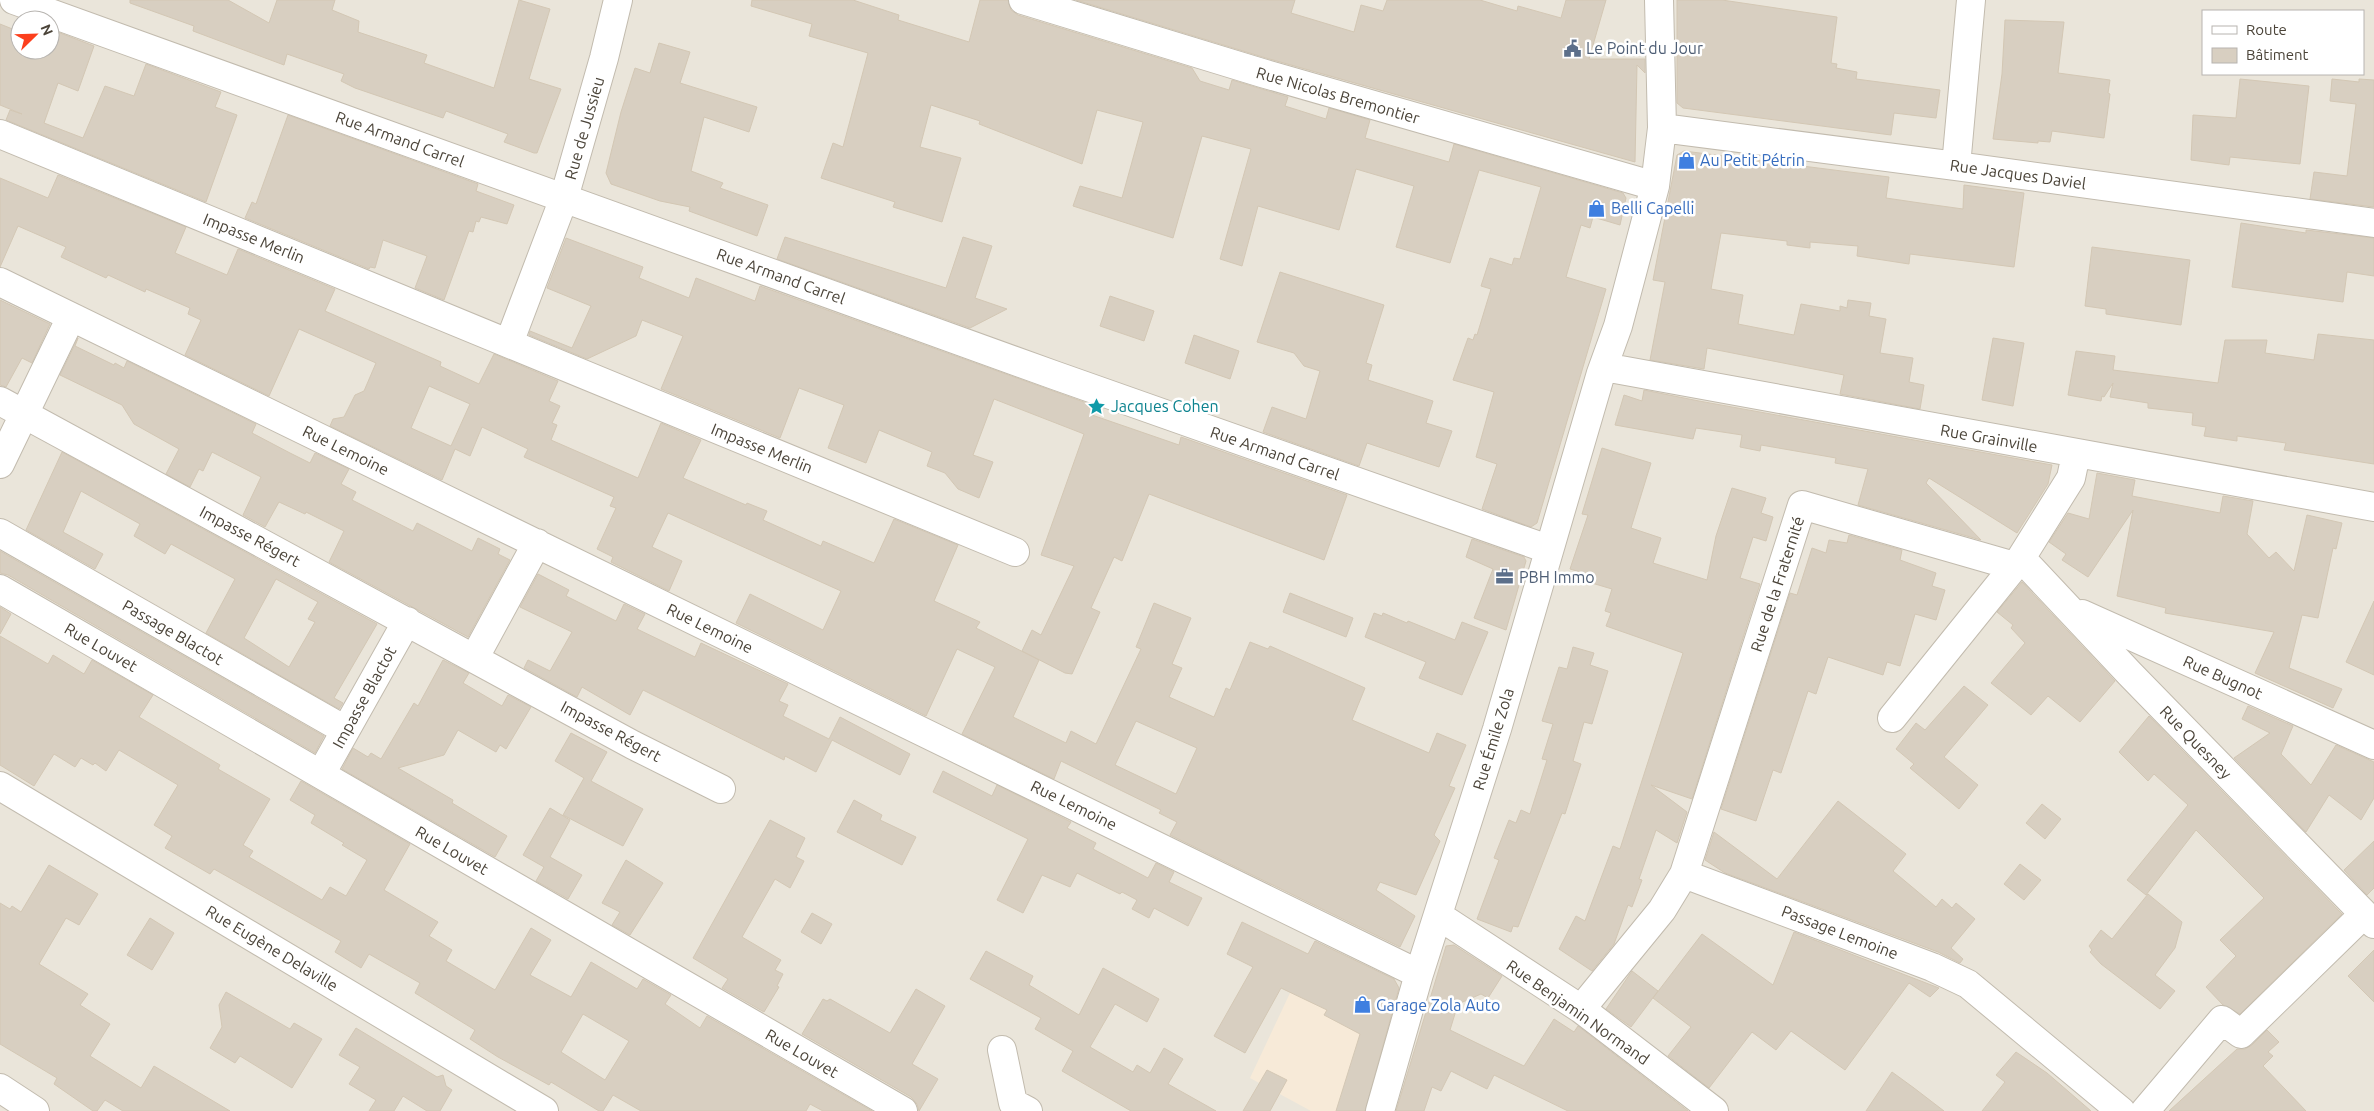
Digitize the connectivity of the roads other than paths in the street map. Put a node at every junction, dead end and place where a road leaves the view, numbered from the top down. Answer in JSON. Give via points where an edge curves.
{"nodes":[{"id":1,"x":14,"y":0,"type":"edge"},
{"id":2,"x":618,"y":0,"type":"edge"},
{"id":3,"x":1023,"y":0,"type":"edge"},
{"id":4,"x":1659,"y":0,"type":"edge"},
{"id":5,"x":1971,"y":0,"type":"edge"},
{"id":6,"x":1662,"y":128,"type":"junction"},
{"id":7,"x":0,"y":134,"type":"edge"},
{"id":8,"x":1956,"y":166,"type":"junction"},
{"id":9,"x":1654,"y":186,"type":"junction"},
{"id":10,"x":564,"y":198,"type":"junction"},
{"id":11,"x":2374,"y":223,"type":"edge"},
{"id":12,"x":0,"y":282,"type":"edge"},
{"id":13,"x":71,"y":317,"type":"junction"},
{"id":14,"x":509,"y":343,"type":"junction"},
{"id":15,"x":1604,"y":367,"type":"junction"},
{"id":16,"x":0,"y":401,"type":"edge"},
{"id":17,"x":25,"y":415,"type":"junction"},
{"id":18,"x":2076,"y":454,"type":"junction"},
{"id":19,"x":0,"y":464,"type":"edge"},
{"id":20,"x":2374,"y":507,"type":"edge"},
{"id":21,"x":0,"y":533,"type":"edge"},
{"id":22,"x":537,"y":543,"type":"junction"},
{"id":23,"x":1548,"y":549,"type":"junction"},
{"id":24,"x":1015,"y":552,"type":"dead end"},
{"id":25,"x":2018,"y":562,"type":"junction"},
{"id":26,"x":0,"y":589,"type":"edge"},
{"id":27,"x":2072,"y":610,"type":"junction"},
{"id":28,"x":407,"y":621,"type":"junction"},
{"id":29,"x":475,"y":657,"type":"junction"},
{"id":30,"x":1892,"y":718,"type":"dead end"},
{"id":31,"x":345,"y":730,"type":"junction"},
{"id":32,"x":2374,"y":745,"type":"edge"},
{"id":33,"x":321,"y":774,"type":"junction"},
{"id":34,"x":0,"y":786,"type":"edge"},
{"id":35,"x":721,"y":789,"type":"dead end"},
{"id":36,"x":1684,"y":874,"type":"junction"},
{"id":37,"x":1439,"y":916,"type":"junction"},
{"id":38,"x":2369,"y":919,"type":"edge"},
{"id":39,"x":1420,"y":974,"type":"junction"},
{"id":40,"x":1581,"y":1010,"type":"junction"},
{"id":41,"x":1002,"y":1050,"type":"dead end"},
{"id":42,"x":0,"y":1088,"type":"edge"},
{"id":43,"x":35,"y":1111,"type":"edge"},
{"id":44,"x":544,"y":1111,"type":"edge"},
{"id":45,"x":903,"y":1111,"type":"edge"},
{"id":46,"x":1028,"y":1111,"type":"edge"},
{"id":47,"x":1380,"y":1111,"type":"edge"},
{"id":48,"x":1714,"y":1111,"type":"edge"},
{"id":49,"x":2121,"y":1111,"type":"edge"},
{"id":50,"x":2145,"y":1111,"type":"edge"}],
"edges":[{"from":1,"to":10,"type":"street","name":"Rue Armand Carrel"},
{"from":2,"to":10,"type":"street","name":"Rue de Jussieu"},
{"from":3,"to":9,"type":"street","name":"Rue Nicolas Bremontier","via":[[1262,74]]},
{"from":4,"to":6,"type":"street","name":"Rue Émile Zola"},
{"from":5,"to":8,"type":"street"},
{"from":6,"to":8,"type":"street","name":"Rue Jacques Daviel"},
{"from":6,"to":9,"type":"street","name":"Rue Émile Zola"},
{"from":7,"to":14,"type":"street","name":"Impasse Merlin"},
{"from":8,"to":11,"type":"street","name":"Rue Jacques Daviel"},
{"from":9,"to":15,"type":"street","name":"Rue Émile Zola","via":[[1618,326]]},
{"from":10,"to":14,"type":"street"},
{"from":10,"to":23,"type":"street","name":"Rue Armand Carrel"},
{"from":12,"to":13,"type":"street","name":"Rue Lemoine"},
{"from":13,"to":17,"type":"street"},
{"from":13,"to":22,"type":"street","name":"Rue Lemoine"},
{"from":14,"to":24,"type":"street","name":"Impasse Merlin"},
{"from":15,"to":18,"type":"street","name":"Rue Grainville"},
{"from":15,"to":23,"type":"street","name":"Rue Émile Zola"},
{"from":16,"to":17,"type":"street","name":"Impasse Régert"},
{"from":17,"to":19,"type":"street"},
{"from":17,"to":28,"type":"street","name":"Impasse Régert"},
{"from":18,"to":20,"type":"street","name":"Rue Grainville"},
{"from":18,"to":25,"type":"street","via":[[2071,478]]},
{"from":21,"to":31,"type":"street","name":"Passage Blactot"},
{"from":22,"to":29,"type":"street"},
{"from":22,"to":39,"type":"street","name":"Rue Lemoine"},
{"from":23,"to":37,"type":"street","name":"Rue Émile Zola"},
{"from":25,"to":27,"type":"street","name":"Rue Quesney"},
{"from":25,"to":30,"type":"street"},
{"from":25,"to":36,"type":"street","name":"Rue de la Fraternité","via":[[1802,505]]},
{"from":26,"to":33,"type":"street","name":"Rue Louvet"},
{"from":27,"to":32,"type":"street","name":"Rue Bugnot"},
{"from":27,"to":38,"type":"street","name":"Rue Quesney","via":[[2130,674]]},
{"from":28,"to":29,"type":"street","name":"Impasse Régert"},
{"from":28,"to":31,"type":"street","name":"Impasse Blactot"},
{"from":29,"to":35,"type":"street","name":"Impasse Régert","via":[[633,745]]},
{"from":31,"to":33,"type":"street","name":"Impasse Blactot"},
{"from":33,"to":45,"type":"street","name":"Rue Louvet"},
{"from":34,"to":44,"type":"street","name":"Rue Eugène Delaville"},
{"from":36,"to":40,"type":"street","via":[[1662,910]]},
{"from":36,"to":49,"type":"street","name":"Passage Lemoine","via":[[1932,967],[1968,984]]},
{"from":37,"to":39,"type":"street","name":"Rue Émile Zola"},
{"from":37,"to":40,"type":"street","name":"Rue Benjamin Normand"},
{"from":38,"to":50,"type":"street","via":[[2241,1034],[2222,1020]]},
{"from":39,"to":47,"type":"street","name":"Rue Émile Zola"},
{"from":40,"to":48,"type":"street","name":"Rue Benjamin Normand"},
{"from":41,"to":46,"type":"street","via":[[1014,1103]]},
{"from":42,"to":43,"type":"street"}]}
